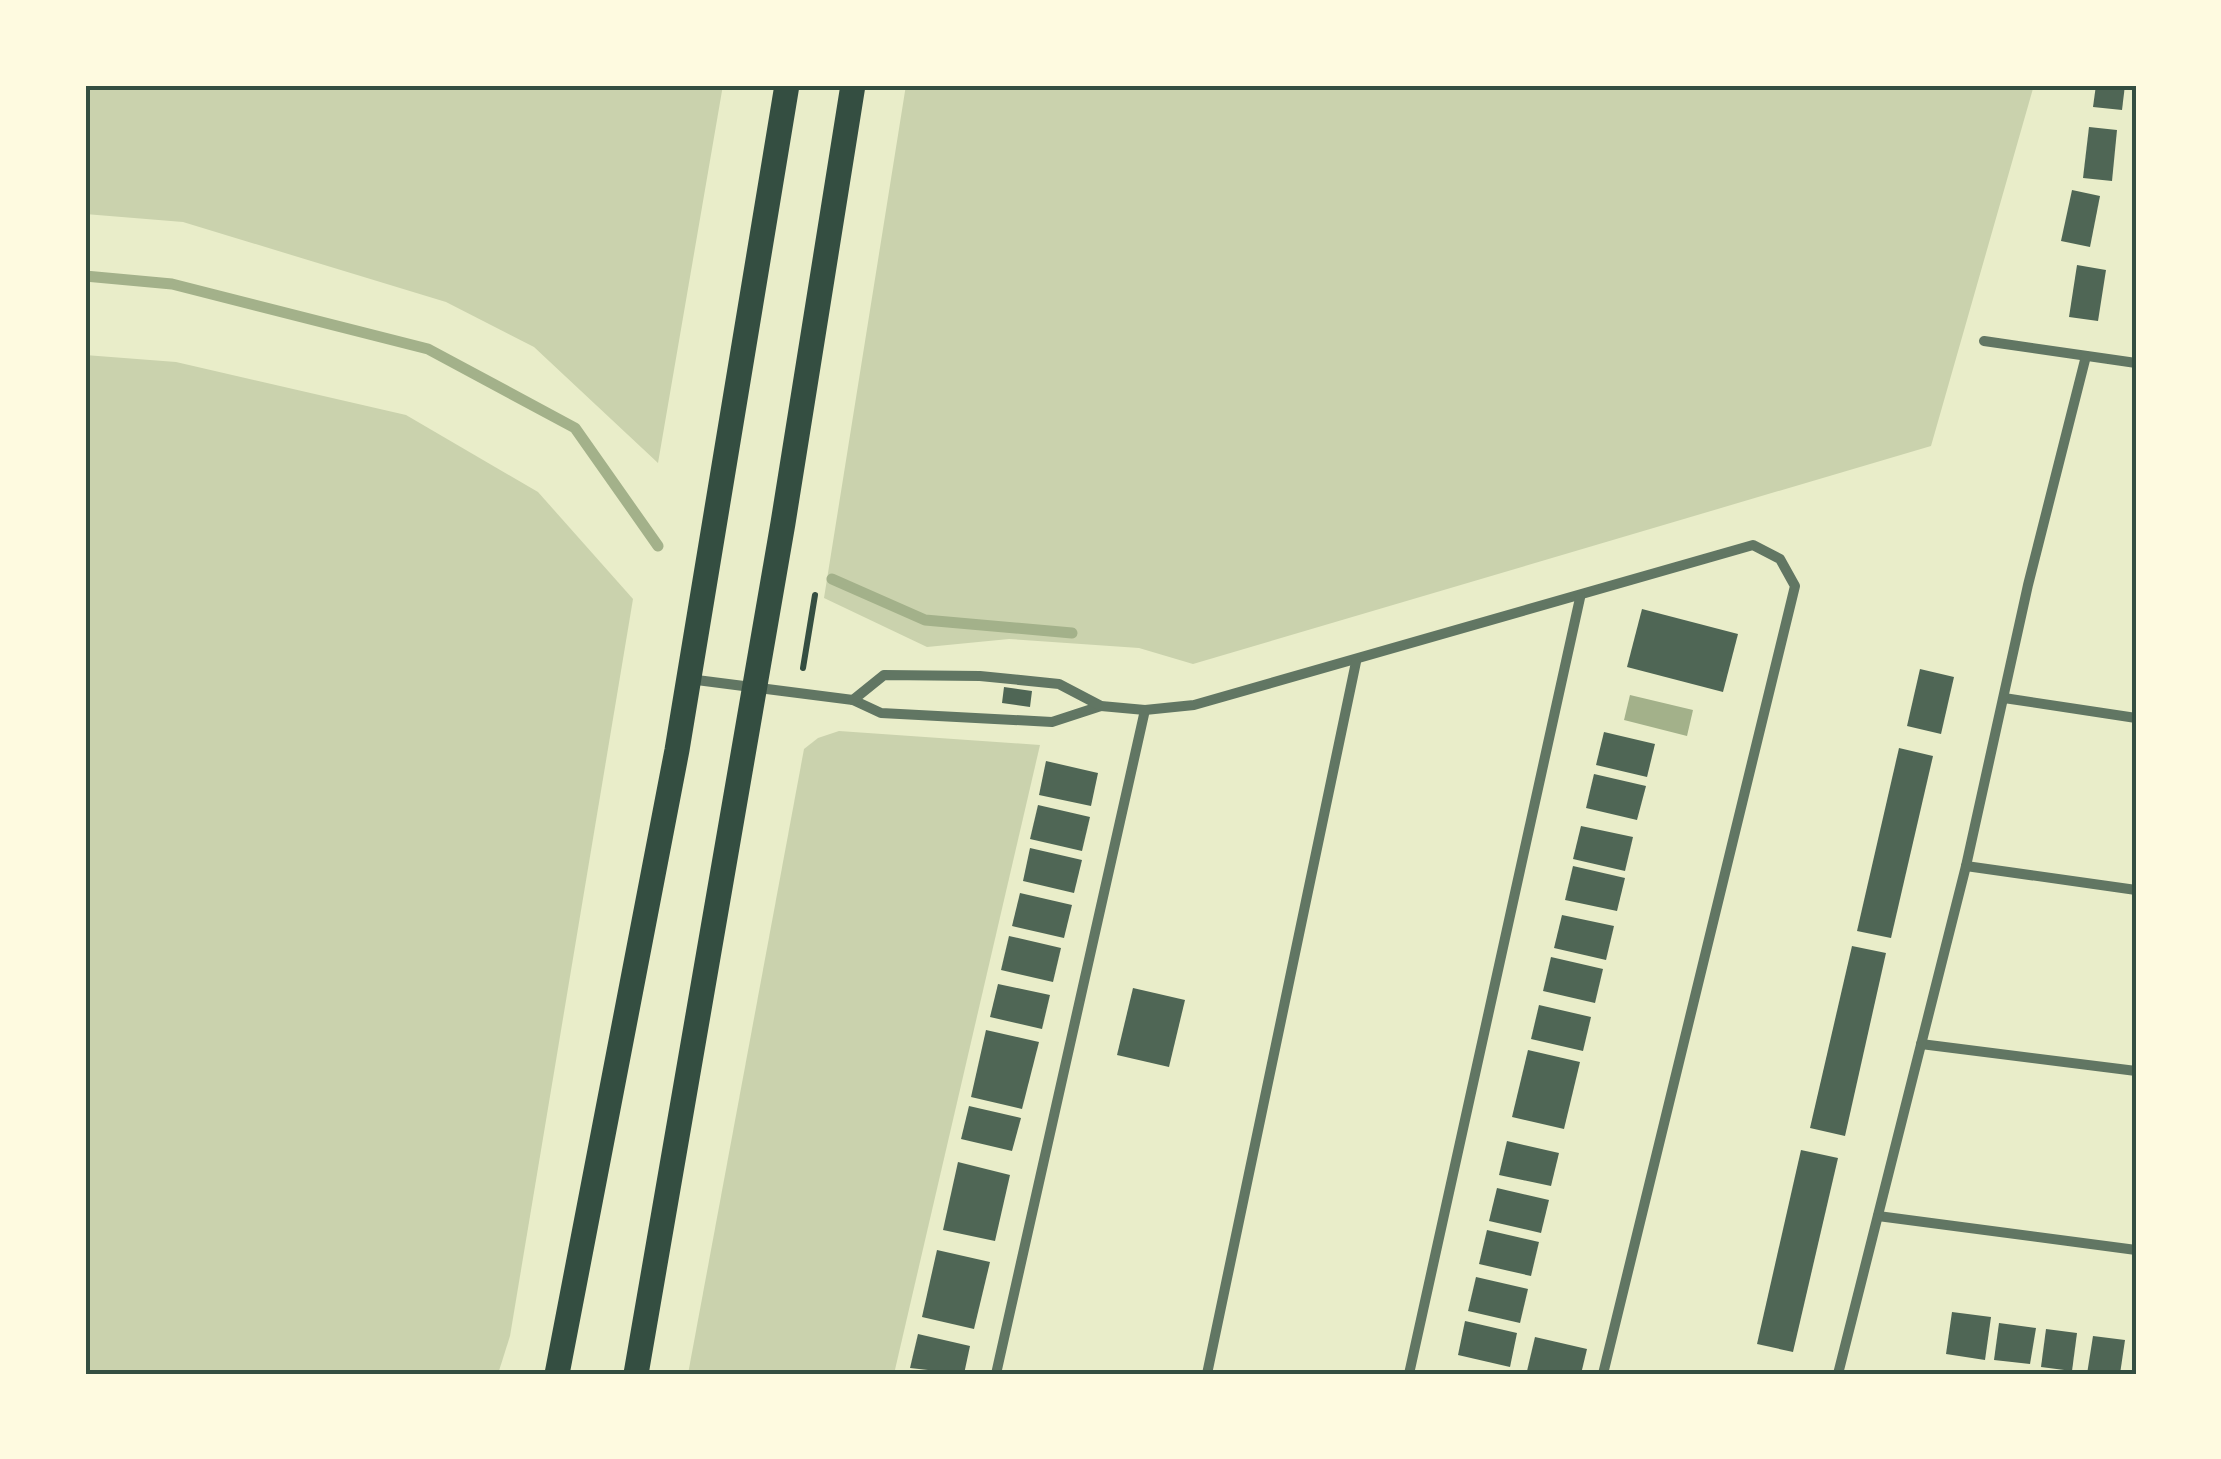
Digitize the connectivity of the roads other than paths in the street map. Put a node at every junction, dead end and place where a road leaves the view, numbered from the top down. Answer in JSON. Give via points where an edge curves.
{"nodes":[{"id":1,"x":787,"y":85,"type":"edge"},
{"id":2,"x":853,"y":85,"type":"edge"},
{"id":3,"x":1984,"y":341,"type":"dead end"},
{"id":4,"x":2086,"y":356,"type":"junction"},
{"id":5,"x":2136,"y":363,"type":"edge"},
{"id":6,"x":1580,"y":598,"type":"junction"},
{"id":7,"x":1356,"y":662,"type":"junction"},
{"id":8,"x":689,"y":679,"type":"junction"},
{"id":9,"x":754,"y":687,"type":"junction"},
{"id":10,"x":2004,"y":698,"type":"junction"},
{"id":11,"x":853,"y":700,"type":"junction"},
{"id":12,"x":1101,"y":706,"type":"junction"},
{"id":13,"x":1145,"y":710,"type":"junction"},
{"id":14,"x":2136,"y":718,"type":"edge"},
{"id":15,"x":1966,"y":866,"type":"junction"},
{"id":16,"x":2136,"y":890,"type":"edge"},
{"id":17,"x":1922,"y":1044,"type":"junction"},
{"id":18,"x":2136,"y":1070,"type":"edge"},
{"id":19,"x":1878,"y":1216,"type":"junction"},
{"id":20,"x":2136,"y":1250,"type":"edge"},
{"id":21,"x":557,"y":1374,"type":"edge"},
{"id":22,"x":636,"y":1374,"type":"edge"},
{"id":23,"x":996,"y":1374,"type":"edge"},
{"id":24,"x":1207,"y":1374,"type":"edge"},
{"id":25,"x":1410,"y":1374,"type":"edge"},
{"id":26,"x":1604,"y":1374,"type":"edge"},
{"id":27,"x":1838,"y":1374,"type":"edge"}],
"edges":[{"from":1,"to":8,"type":"main road"},
{"from":2,"to":9,"type":"main road"},
{"from":3,"to":4,"type":"street"},
{"from":4,"to":5,"type":"street"},
{"from":4,"to":10,"type":"street"},
{"from":6,"to":7,"type":"street"},
{"from":6,"to":25,"type":"street"},
{"from":6,"to":26,"type":"street","via":[[1753,545],[1780,559],[1795,586]]},
{"from":7,"to":13,"type":"street","via":[[1194,705]]},
{"from":7,"to":24,"type":"street"},
{"from":8,"to":9,"type":"street"},
{"from":8,"to":21,"type":"main road"},
{"from":9,"to":11,"type":"street"},
{"from":9,"to":22,"type":"main road"},
{"from":10,"to":14,"type":"street"},
{"from":10,"to":15,"type":"street"},
{"from":11,"to":12,"type":"street","via":[[881,712],[1039,722]]},
{"from":11,"to":12,"type":"street","via":[[884,675],[980,676],[1059,684]]},
{"from":12,"to":13,"type":"street"},
{"from":13,"to":23,"type":"street"},
{"from":15,"to":16,"type":"street"},
{"from":15,"to":17,"type":"street"},
{"from":17,"to":18,"type":"street"},
{"from":17,"to":19,"type":"street"},
{"from":19,"to":20,"type":"street"},
{"from":19,"to":27,"type":"street"}]}
